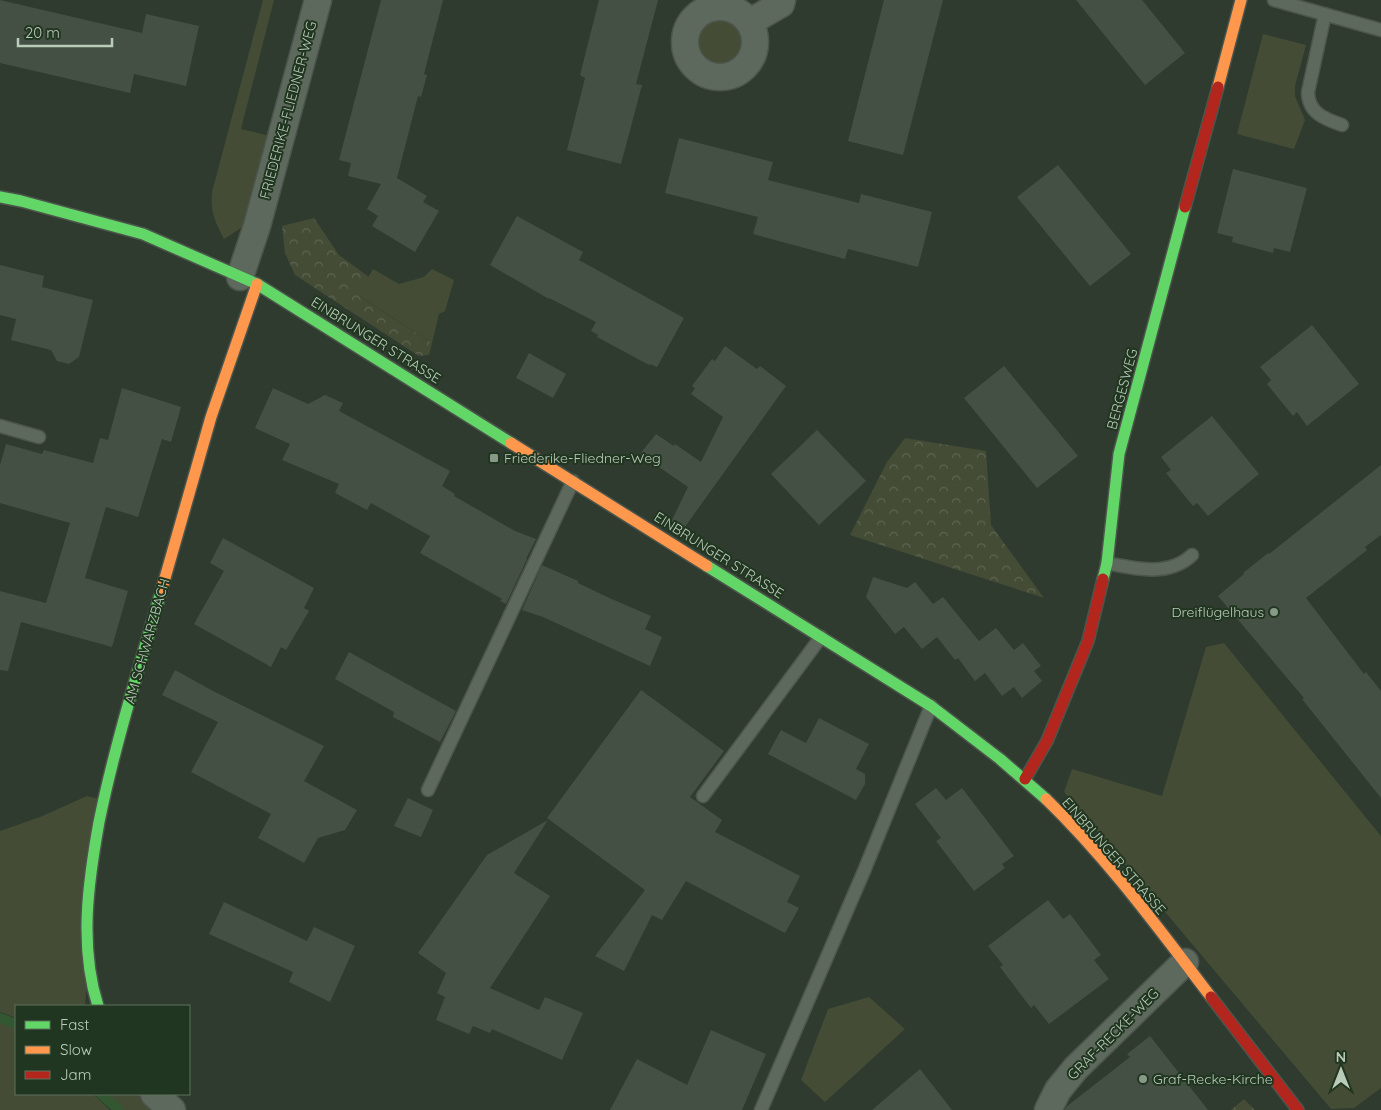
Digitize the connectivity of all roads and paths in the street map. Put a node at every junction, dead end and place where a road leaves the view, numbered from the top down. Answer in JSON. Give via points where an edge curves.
{"nodes":[{"id":1,"x":318,"y":0,"type":"edge"},
{"id":2,"x":782,"y":0,"type":"edge"},
{"id":3,"x":1241,"y":0,"type":"edge"},
{"id":4,"x":1274,"y":0,"type":"edge"},
{"id":5,"x":1326,"y":14,"type":"junction"},
{"id":6,"x":750,"y":22,"type":"dead end"},
{"id":7,"x":1381,"y":30,"type":"edge"},
{"id":8,"x":1342,"y":125,"type":"dead end"},
{"id":9,"x":0,"y":197,"type":"edge"},
{"id":10,"x":249,"y":280,"type":"junction"},
{"id":11,"x":0,"y":426,"type":"edge"},
{"id":12,"x":39,"y":437,"type":"dead end"},
{"id":13,"x":573,"y":481,"type":"junction"},
{"id":14,"x":1192,"y":555,"type":"dead end"},
{"id":15,"x":1107,"y":563,"type":"junction"},
{"id":16,"x":821,"y":637,"type":"junction"},
{"id":17,"x":932,"y":706,"type":"junction"},
{"id":18,"x":1025,"y":780,"type":"junction"},
{"id":19,"x":428,"y":790,"type":"dead end"},
{"id":20,"x":703,"y":796,"type":"dead end"},
{"id":21,"x":1185,"y":962,"type":"junction"},
{"id":22,"x":98,"y":1005,"type":"edge"},
{"id":23,"x":155,"y":1095,"type":"edge"},
{"id":24,"x":172,"y":1110,"type":"edge"},
{"id":25,"x":761,"y":1110,"type":"edge"},
{"id":26,"x":1048,"y":1110,"type":"edge"},
{"id":27,"x":1298,"y":1110,"type":"edge"}],
"edges":[{"from":1,"to":10,"type":"street","name":"FRIEDERIKE-FLIEDNER-WEG","via":[[257,226]]},
{"from":2,"to":6,"type":"street","via":[[781,4]]},
{"from":3,"to":15,"type":"street","name":"BERGESWEG","via":[[1120,454]]},
{"from":4,"to":5,"type":"lane"},
{"from":5,"to":7,"type":"lane"},
{"from":5,"to":8,"type":"lane","via":[[1308,99],[1321,116]]},
{"from":9,"to":10,"type":"street","name":"EINBRUNGER STRASSE","via":[[143,234]]},
{"from":10,"to":13,"type":"street","name":"EINBRUNGER STRASSE"},
{"from":10,"to":22,"type":"street","name":"AM SCHWARZBACH","via":[[109,773],[90,871],[88,957]]},
{"from":11,"to":12,"type":"lane"},
{"from":13,"to":16,"type":"street","name":"EINBRUNGER STRASSE"},
{"from":13,"to":19,"type":"lane"},
{"from":14,"to":15,"type":"lane","via":[[1184,563],[1169,568],[1142,570]]},
{"from":15,"to":18,"type":"street","name":"BERGESWEG","via":[[1088,641],[1047,741]]},
{"from":16,"to":17,"type":"street","name":"EINBRUNGER STRASSE"},
{"from":16,"to":20,"type":"lane"},
{"from":17,"to":18,"type":"street","name":"EINBRUNGER STRASSE"},
{"from":17,"to":25,"type":"lane"},
{"from":18,"to":21,"type":"street","name":"EINBRUNGER STRASSE","via":[[1093,850]]},
{"from":21,"to":26,"type":"street","name":"GRAF-RECKE-WEG","via":[[1076,1068],[1058,1090]]},
{"from":21,"to":27,"type":"street","name":"EINBRUNGER STRASSE"},
{"from":23,"to":24,"type":"street"}]}
